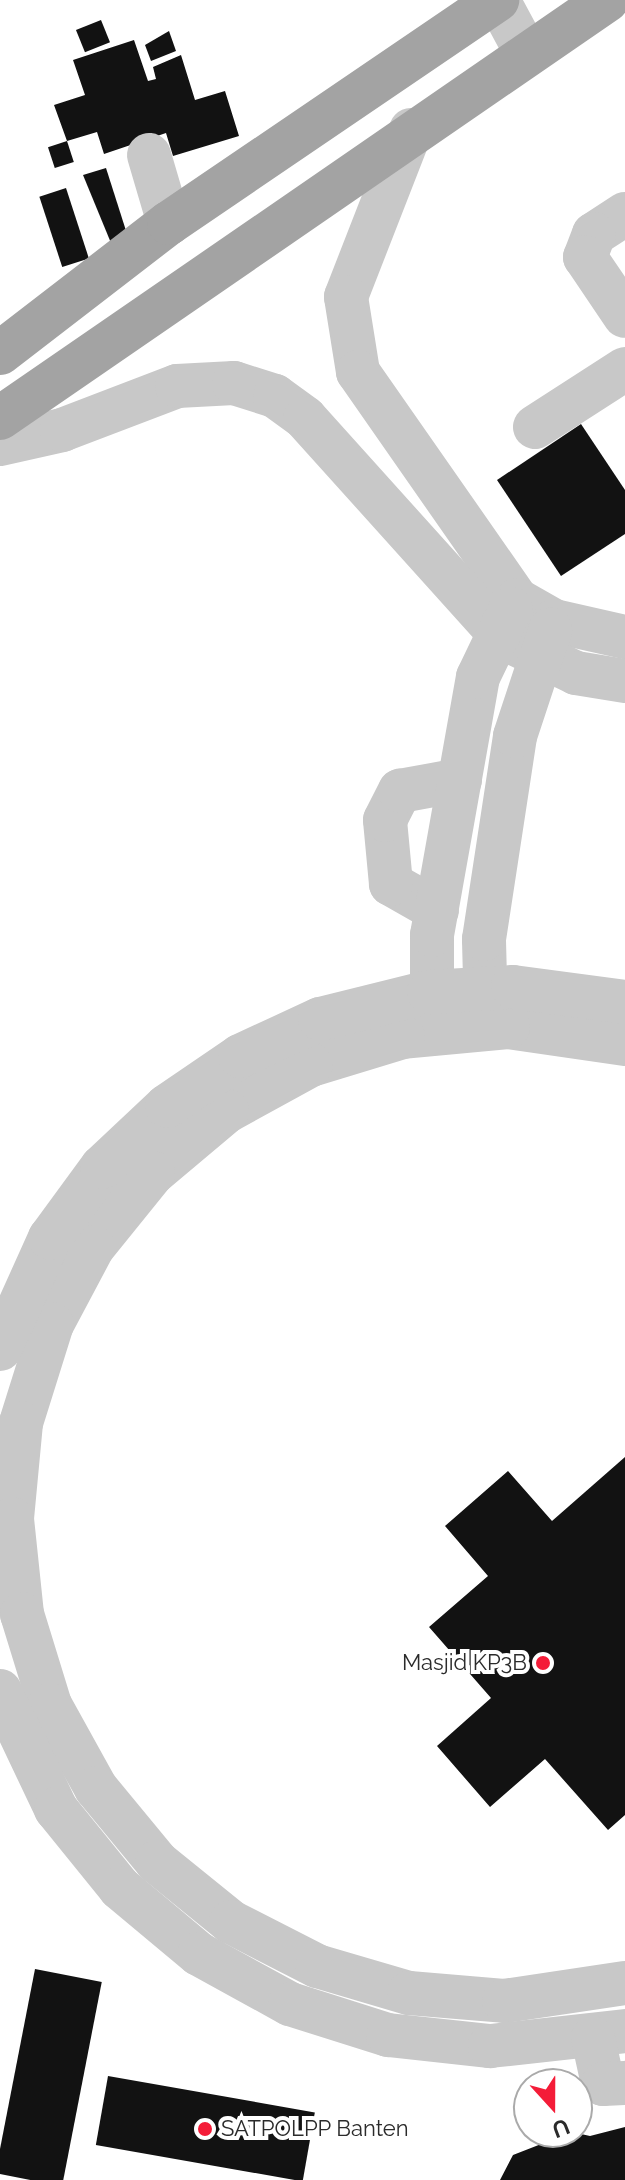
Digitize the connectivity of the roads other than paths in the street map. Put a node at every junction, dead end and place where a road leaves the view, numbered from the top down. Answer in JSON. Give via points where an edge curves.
{"nodes":[{"id":1,"x":497,"y":0,"type":"edge"},
{"id":2,"x":607,"y":0,"type":"edge"},
{"id":3,"x":527,"y":54,"type":"junction"},
{"id":4,"x":411,"y":130,"type":"junction"},
{"id":5,"x":149,"y":155,"type":"dead end"},
{"id":6,"x":625,"y":214,"type":"edge"},
{"id":7,"x":169,"y":223,"type":"junction"},
{"id":8,"x":625,"y":316,"type":"edge"},
{"id":9,"x":0,"y":353,"type":"edge"},
{"id":10,"x":625,"y":369,"type":"edge"},
{"id":11,"x":0,"y":418,"type":"edge"},
{"id":12,"x":535,"y":427,"type":"dead end"},
{"id":13,"x":0,"y":444,"type":"edge"},
{"id":14,"x":507,"y":616,"type":"junction"},
{"id":15,"x":625,"y":637,"type":"edge"},
{"id":16,"x":546,"y":640,"type":"junction"},
{"id":17,"x":625,"y":681,"type":"edge"},
{"id":18,"x":460,"y":780,"type":"junction"},
{"id":19,"x":437,"y":910,"type":"junction"},
{"id":20,"x":625,"y":1002,"type":"edge"},
{"id":21,"x":486,"y":1007,"type":"junction"},
{"id":22,"x":432,"y":1012,"type":"junction"},
{"id":23,"x":625,"y":1044,"type":"edge"},
{"id":24,"x":16,"y":1323,"type":"edge"},
{"id":25,"x":0,"y":1691,"type":"edge"},
{"id":26,"x":625,"y":1983,"type":"edge"},
{"id":27,"x":609,"y":2034,"type":"edge"},
{"id":28,"x":625,"y":2083,"type":"edge"}],
"edges":[{"from":1,"to":3,"type":"street"},
{"from":1,"to":7,"type":"main road"},
{"from":2,"to":3,"type":"main road"},
{"from":3,"to":4,"type":"main road"},
{"from":4,"to":11,"type":"main road"},
{"from":4,"to":14,"type":"street","via":[[353,269],[348,336],[358,372]]},
{"from":5,"to":7,"type":"street"},
{"from":6,"to":8,"type":"street","via":[[594,234],[585,257]]},
{"from":7,"to":9,"type":"main road"},
{"from":10,"to":12,"type":"street"},
{"from":13,"to":14,"type":"street","via":[[62,430],[177,386],[234,383],[275,396],[305,418]]},
{"from":14,"to":16,"type":"street"},
{"from":14,"to":18,"type":"street","via":[[478,677]]},
{"from":15,"to":16,"type":"street"},
{"from":16,"to":17,"type":"street"},
{"from":16,"to":21,"type":"street","via":[[515,736],[485,929]]},
{"from":18,"to":19,"type":"street"},
{"from":18,"to":19,"type":"street","via":[[440,778],[400,791],[385,820],[391,884]]},
{"from":19,"to":22,"type":"street"},
{"from":20,"to":21,"type":"street"},
{"from":21,"to":22,"type":"street"},
{"from":21,"to":23,"type":"street"},
{"from":22,"to":24,"type":"street","via":[[311,1065],[227,1111],[153,1173],[93,1247]]},
{"from":24,"to":26,"type":"street","via":[[21,1423],[12,1519],[22,1614],[58,1719],[96,1788],[157,1862],[231,1922],[317,1966],[409,1993],[504,2001]]},
{"from":25,"to":27,"type":"street","via":[[56,1809],[120,1888],[199,1954],[290,2004],[388,2035],[490,2046]]},
{"from":27,"to":28,"type":"street","via":[[603,2084]]}]}
